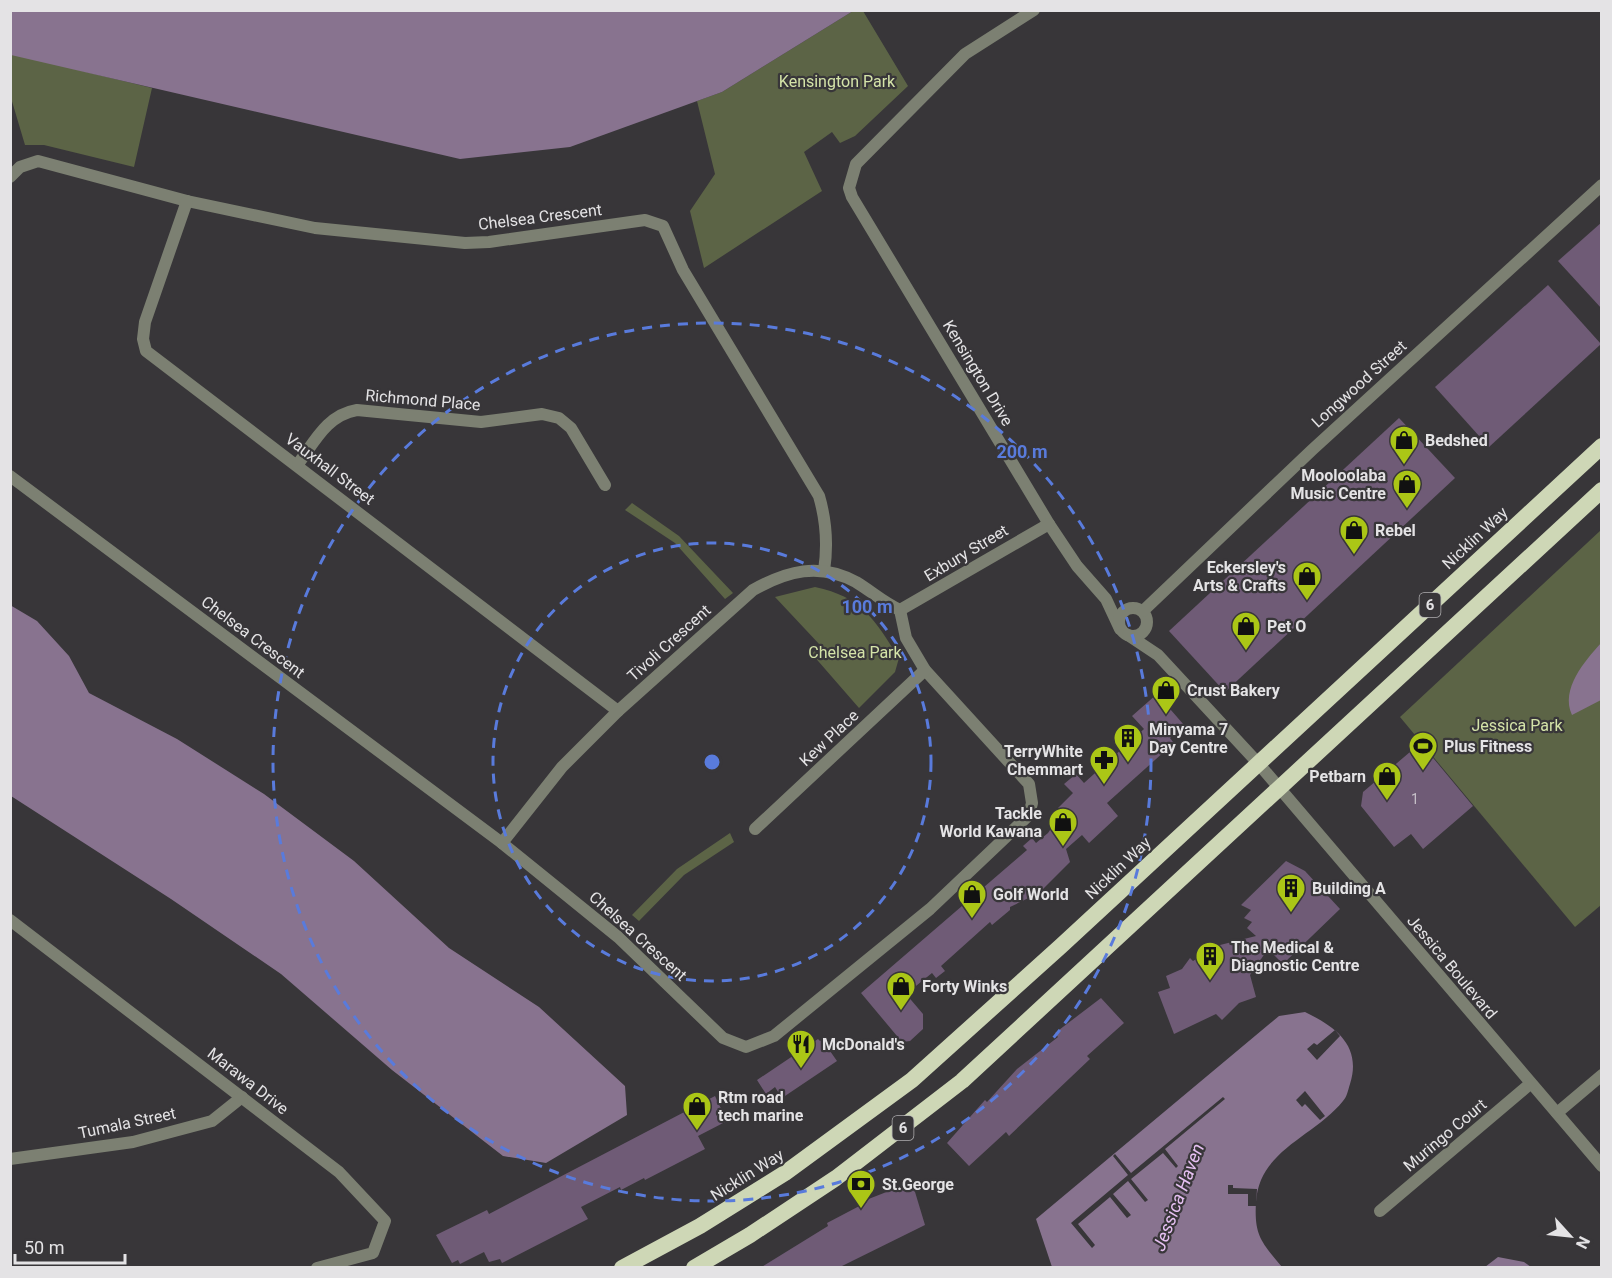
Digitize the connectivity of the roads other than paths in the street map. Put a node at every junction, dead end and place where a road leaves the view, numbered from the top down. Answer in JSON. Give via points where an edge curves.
{"nodes":[{"id":1,"x":1034,"y":10,"type":"edge"},
{"id":2,"x":10,"y":177,"type":"edge"},
{"id":3,"x":1602,"y":185,"type":"edge"},
{"id":4,"x":187,"y":201,"type":"junction"},
{"id":5,"x":1602,"y":446,"type":"edge"},
{"id":6,"x":298,"y":464,"type":"junction"},
{"id":7,"x":10,"y":476,"type":"edge"},
{"id":8,"x":605,"y":485,"type":"dead end"},
{"id":9,"x":1602,"y":490,"type":"edge"},
{"id":10,"x":1049,"y":524,"type":"junction"},
{"id":11,"x":824,"y":571,"type":"junction"},
{"id":12,"x":1106,"y":599,"type":"junction"},
{"id":13,"x":1126,"y":609,"type":"junction"},
{"id":14,"x":900,"y":610,"type":"junction"},
{"id":15,"x":1143,"y":611,"type":"junction"},
{"id":16,"x":1146,"y":627,"type":"junction"},
{"id":17,"x":1124,"y":632,"type":"junction"},
{"id":18,"x":1158,"y":655,"type":"junction"},
{"id":19,"x":925,"y":670,"type":"junction"},
{"id":20,"x":618,"y":711,"type":"junction"},
{"id":21,"x":1258,"y":763,"type":"junction"},
{"id":22,"x":1279,"y":789,"type":"junction"},
{"id":23,"x":755,"y":829,"type":"dead end"},
{"id":24,"x":502,"y":843,"type":"junction"},
{"id":25,"x":10,"y":920,"type":"edge"},
{"id":26,"x":1602,"y":1075,"type":"edge"},
{"id":27,"x":1530,"y":1084,"type":"junction"},
{"id":28,"x":242,"y":1097,"type":"junction"},
{"id":29,"x":1557,"y":1113,"type":"junction"},
{"id":30,"x":10,"y":1159,"type":"edge"},
{"id":31,"x":1602,"y":1166,"type":"edge"},
{"id":32,"x":1380,"y":1211,"type":"dead end"},
{"id":33,"x":317,"y":1268,"type":"edge"},
{"id":34,"x":622,"y":1268,"type":"edge"},
{"id":35,"x":694,"y":1268,"type":"edge"}],
"edges":[{"from":1,"to":10,"type":"street","name":"Kensington Drive","via":[[965,54],[856,164],[849,188]]},
{"from":2,"to":4,"type":"street","name":"Chelsea Crescent","via":[[20,167],[38,161]]},
{"from":3,"to":15,"type":"street","name":"Longwood Street","via":[[1312,450]]},
{"from":4,"to":6,"type":"street","name":"Vauxhall Street","via":[[145,322],[146,351]]},
{"from":4,"to":11,"type":"street","name":"Chelsea Crescent","via":[[315,228],[465,243],[645,220],[663,226],[683,270],[819,496],[825,516]]},
{"from":5,"to":21,"type":"highway","name":"Nicklin Way","number":"6"},
{"from":6,"to":8,"type":"street","name":"Richmond Place","via":[[331,420],[341,413],[357,410],[481,422],[542,414],[559,418],[571,428]]},
{"from":6,"to":20,"type":"street","name":"Vauxhall Street"},
{"from":7,"to":24,"type":"street","name":"Chelsea Crescent"},
{"from":9,"to":22,"type":"highway","number":"6"},
{"from":10,"to":12,"type":"street","name":"Kensington Drive","via":[[1077,566]]},
{"from":10,"to":14,"type":"street","name":"Exbury Street"},
{"from":11,"to":14,"type":"street","name":"Tivoli Crescent","via":[[857,583]]},
{"from":11,"to":20,"type":"street","name":"Tivoli Crescent","via":[[804,569],[779,576],[753,590]]},
{"from":12,"to":13,"type":"street","name":"Kensington Drive"},
{"from":12,"to":17,"type":"street","name":"Kensington Drive"},
{"from":13,"to":15,"type":"street"},
{"from":13,"to":17,"type":"street","via":[[1119,617]]},
{"from":14,"to":19,"type":"street","name":"Chelsea Crescent","via":[[906,638]]},
{"from":15,"to":16,"type":"street","via":[[1148,621]]},
{"from":16,"to":17,"type":"street","via":[[1139,635]]},
{"from":16,"to":18,"type":"street"},
{"from":17,"to":18,"type":"street"},
{"from":18,"to":21,"type":"street"},
{"from":19,"to":23,"type":"street","name":"Kew Place"},
{"from":19,"to":24,"type":"street","name":"Chelsea Crescent","via":[[1029,784],[1029,815],[930,909],[774,1036],[760,1043],[746,1047],[723,1038],[618,937]]},
{"from":20,"to":24,"type":"street","name":"Tivoli Crescent","via":[[562,767]]},
{"from":21,"to":22,"type":"street"},
{"from":21,"to":34,"type":"highway","name":"Nicklin Way","number":"6","via":[[912,1080],[777,1179]]},
{"from":22,"to":27,"type":"street","name":"Jessica Boulevard"},
{"from":22,"to":35,"type":"highway","number":"6","via":[[953,1088],[836,1178]]},
{"from":25,"to":28,"type":"street","name":"Marawa Drive"},
{"from":26,"to":29,"type":"street"},
{"from":27,"to":29,"type":"street","name":"Jessica Boulevard"},
{"from":27,"to":32,"type":"street","name":"Muringo Court"},
{"from":28,"to":30,"type":"street","name":"Tumala Street","via":[[212,1120],[178,1130],[133,1142]]},
{"from":28,"to":33,"type":"street","name":"Marawa Drive","via":[[339,1172],[385,1221],[373,1253]]},
{"from":29,"to":31,"type":"street","name":"Jessica Boulevard"}]}
